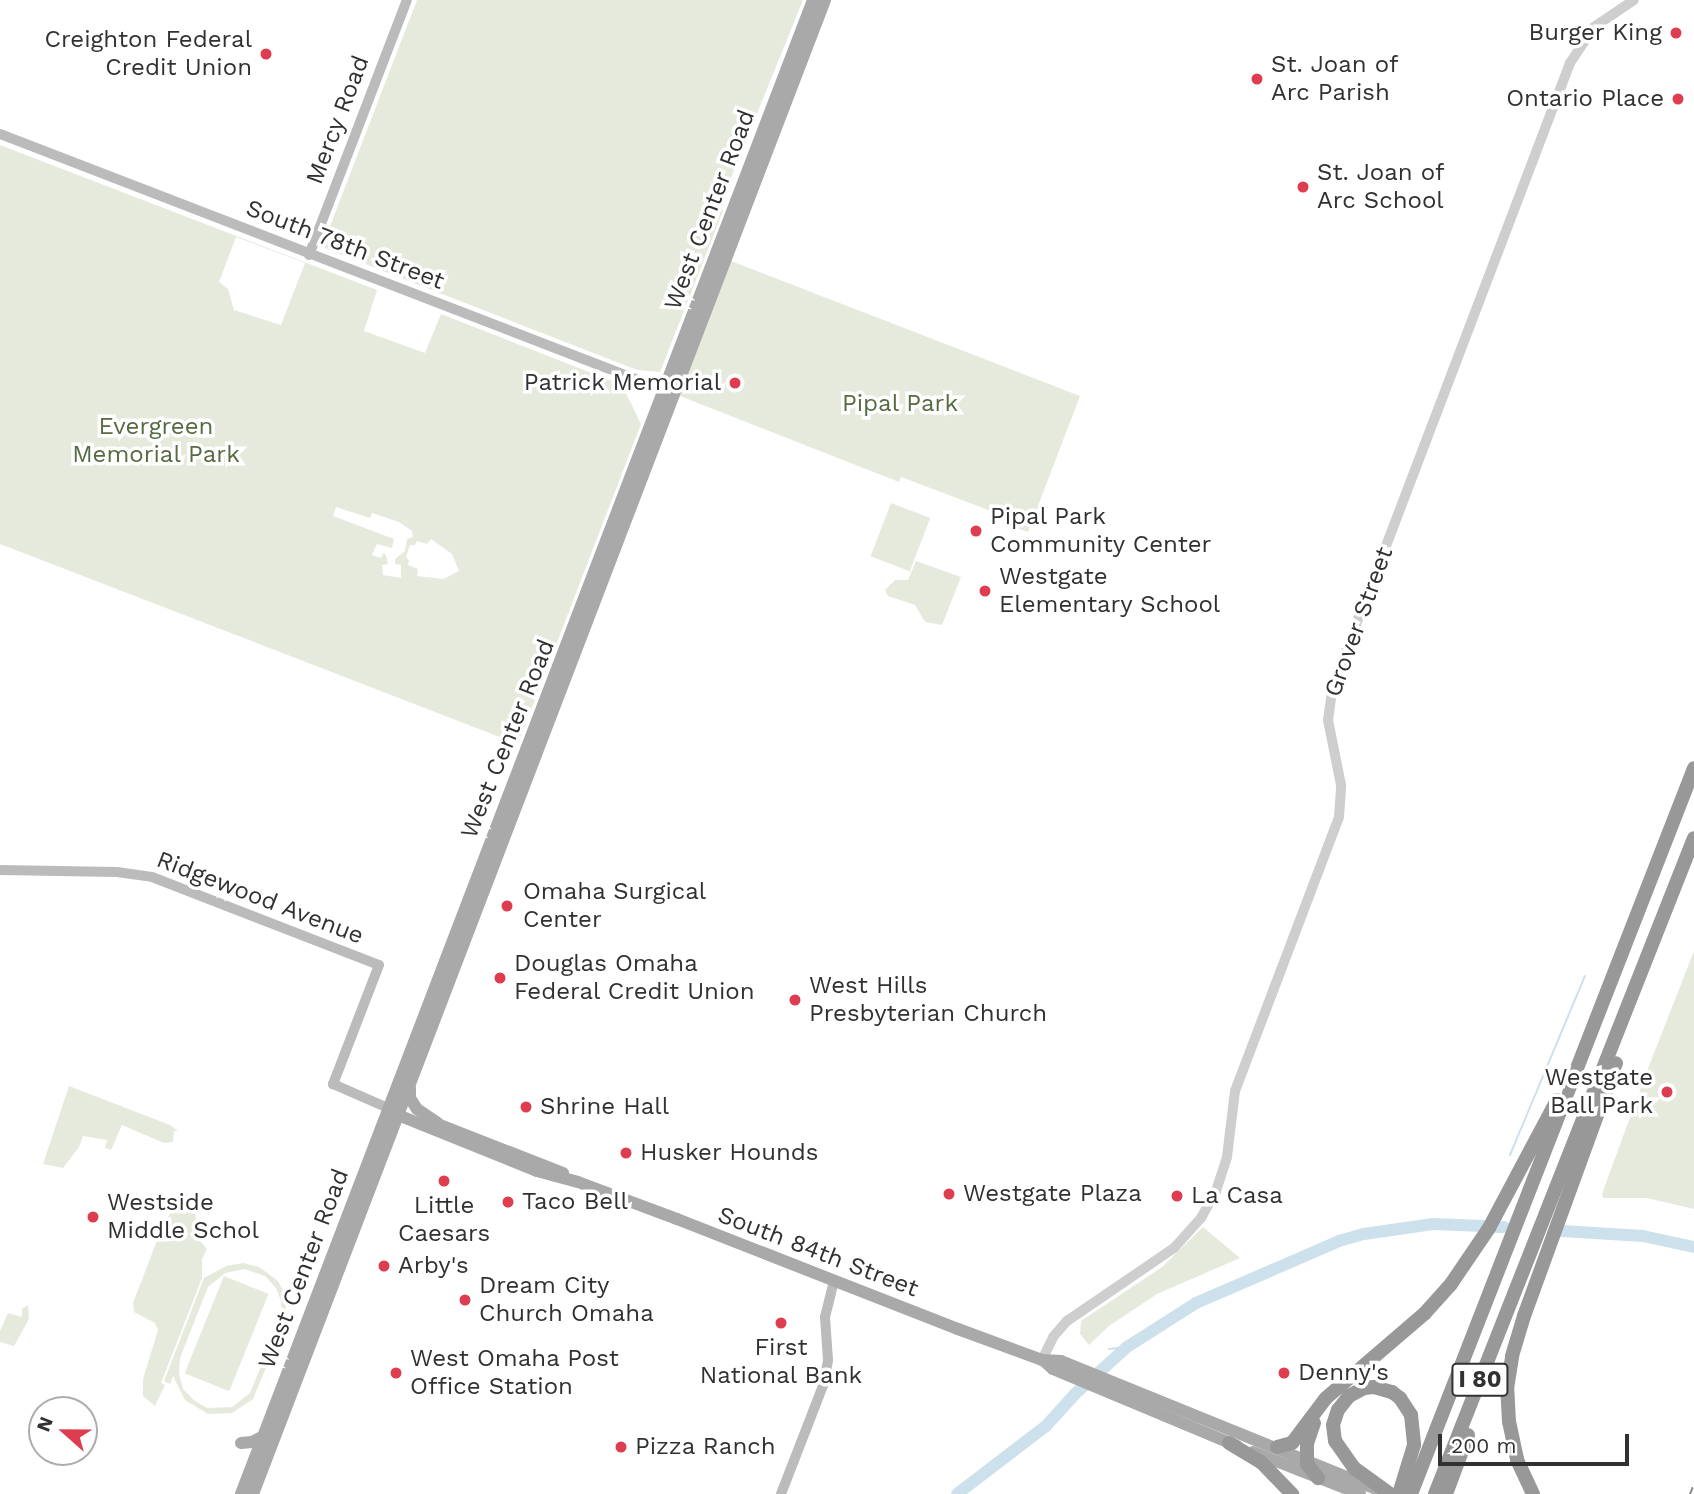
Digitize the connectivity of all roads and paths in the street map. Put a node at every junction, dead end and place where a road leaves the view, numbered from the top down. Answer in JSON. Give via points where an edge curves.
{"nodes":[{"id":1,"x":407,"y":0,"type":"edge"},
{"id":2,"x":813,"y":0,"type":"edge"},
{"id":3,"x":825,"y":0,"type":"edge"},
{"id":4,"x":1634,"y":0,"type":"edge"},
{"id":5,"x":1624,"y":2,"type":"edge"},
{"id":6,"x":0,"y":134,"type":"edge"},
{"id":7,"x":309,"y":255,"type":"junction"},
{"id":8,"x":669,"y":392,"type":"junction"},
{"id":9,"x":1694,"y":768,"type":"edge"},
{"id":10,"x":1694,"y":838,"type":"edge"},
{"id":11,"x":0,"y":870,"type":"edge"},
{"id":12,"x":1619,"y":965,"type":"junction"},
{"id":13,"x":411,"y":1079,"type":"junction"},
{"id":14,"x":334,"y":1084,"type":"joint"},
{"id":15,"x":395,"y":1111,"type":"junction"},
{"id":16,"x":442,"y":1125,"type":"junction"},
{"id":17,"x":578,"y":1182,"type":"junction"},
{"id":18,"x":1564,"y":1189,"type":"junction"},
{"id":19,"x":834,"y":1281,"type":"junction"},
{"id":20,"x":1042,"y":1360,"type":"junction"},
{"id":21,"x":1336,"y":1390,"type":"junction"},
{"id":22,"x":1127,"y":1393,"type":"junction"},
{"id":23,"x":264,"y":1436,"type":"junction"},
{"id":24,"x":241,"y":1443,"type":"dead end"},
{"id":25,"x":1229,"y":1443,"type":"junction"},
{"id":26,"x":1277,"y":1447,"type":"junction"},
{"id":27,"x":1307,"y":1460,"type":"junction"},
{"id":28,"x":1414,"y":1471,"type":"junction"},
{"id":29,"x":1318,"y":1478,"type":"junction"},
{"id":30,"x":1443,"y":1489,"type":"edge"},
{"id":31,"x":241,"y":1494,"type":"edge"},
{"id":32,"x":253,"y":1494,"type":"edge"},
{"id":33,"x":781,"y":1494,"type":"edge"},
{"id":34,"x":1292,"y":1494,"type":"edge"},
{"id":35,"x":1360,"y":1494,"type":"edge"},
{"id":36,"x":1390,"y":1494,"type":"edge"},
{"id":37,"x":1399,"y":1494,"type":"edge"},
{"id":38,"x":1411,"y":1494,"type":"edge"},
{"id":39,"x":1533,"y":1494,"type":"edge"}],
"edges":[{"from":1,"to":7,"type":"main road","name":"Mercy Road"},
{"from":2,"to":8,"type":"main road","name":"West Center Road"},
{"from":3,"to":8,"type":"main road","name":"West Center Road"},
{"from":4,"to":5,"type":"street","name":"Grover Street"},
{"from":5,"to":20,"type":"street","name":"Grover Street","via":[[1594,27],[1570,63],[1333,685],[1328,720],[1341,785],[1339,817],[1235,1091],[1227,1157],[1216,1191],[1174,1248],[1068,1321],[1053,1337]]},
{"from":6,"to":7,"type":"main road","name":"South 78th Street"},
{"from":7,"to":8,"type":"main road","name":"South 78th Street"},
{"from":8,"to":13,"type":"main road","name":"West Center Road"},
{"from":8,"to":15,"type":"main road","name":"West Center Road"},
{"from":9,"to":12,"type":"highway","number":"I 80"},
{"from":10,"to":18,"type":"highway","number":"I 80"},
{"from":11,"to":14,"type":"main road","name":"Ridgewood Avenue","via":[[152,877],[379,965]]},
{"from":12,"to":21,"type":"highway","via":[[1539,1138],[1463,1268],[1425,1313]]},
{"from":12,"to":28,"type":"highway","number":"I 80","via":[[1497,1277]]},
{"from":13,"to":15,"type":"main road","name":"West Center Road"},
{"from":13,"to":16,"type":"main road","via":[[414,1105]]},
{"from":14,"to":15,"type":"main road","name":"South 84th Street"},
{"from":15,"to":16,"type":"main road","name":"South 84th Street"},
{"from":15,"to":17,"type":"main road","name":"South 84th Street","via":[[537,1171]]},
{"from":15,"to":23,"type":"main road","name":"West Center Road"},
{"from":15,"to":32,"type":"main road","name":"West Center Road"},
{"from":16,"to":17,"type":"main road","name":"South 84th Street","via":[[548,1165]]},
{"from":17,"to":19,"type":"main road","name":"South 84th Street"},
{"from":18,"to":30,"type":"highway","number":"I 80","via":[[1521,1278]]},
{"from":18,"to":39,"type":"highway","via":[[1516,1339],[1507,1397],[1513,1447]]},
{"from":19,"to":20,"type":"main road","name":"South 84th Street"},
{"from":19,"to":33,"type":"main road","via":[[825,1317],[828,1360],[824,1383]]},
{"from":20,"to":22,"type":"main road","name":"South 84th Street"},
{"from":21,"to":26,"type":"highway","via":[[1293,1443]]},
{"from":21,"to":27,"type":"highway","via":[[1312,1426]]},
{"from":22,"to":25,"type":"main road","name":"South 84th Street"},
{"from":22,"to":26,"type":"main road","name":"South 84th Street"},
{"from":23,"to":24,"type":"main road"},
{"from":23,"to":31,"type":"main road","name":"West Center Road"},
{"from":25,"to":29,"type":"main road","name":"South 84th Street"},
{"from":25,"to":34,"type":"highway","via":[[1261,1462]]},
{"from":26,"to":27,"type":"main road","name":"South 84th Street"},
{"from":27,"to":29,"type":"highway"},
{"from":27,"to":36,"type":"main road","name":"South 84th Street"},
{"from":28,"to":36,"type":"highway","via":[[1415,1434],[1401,1398],[1374,1387],[1349,1396],[1335,1418],[1335,1441],[1354,1468]]},
{"from":28,"to":37,"type":"highway"},
{"from":28,"to":38,"type":"highway","number":"I 80"},
{"from":29,"to":35,"type":"main road","name":"South 84th Street"}]}
